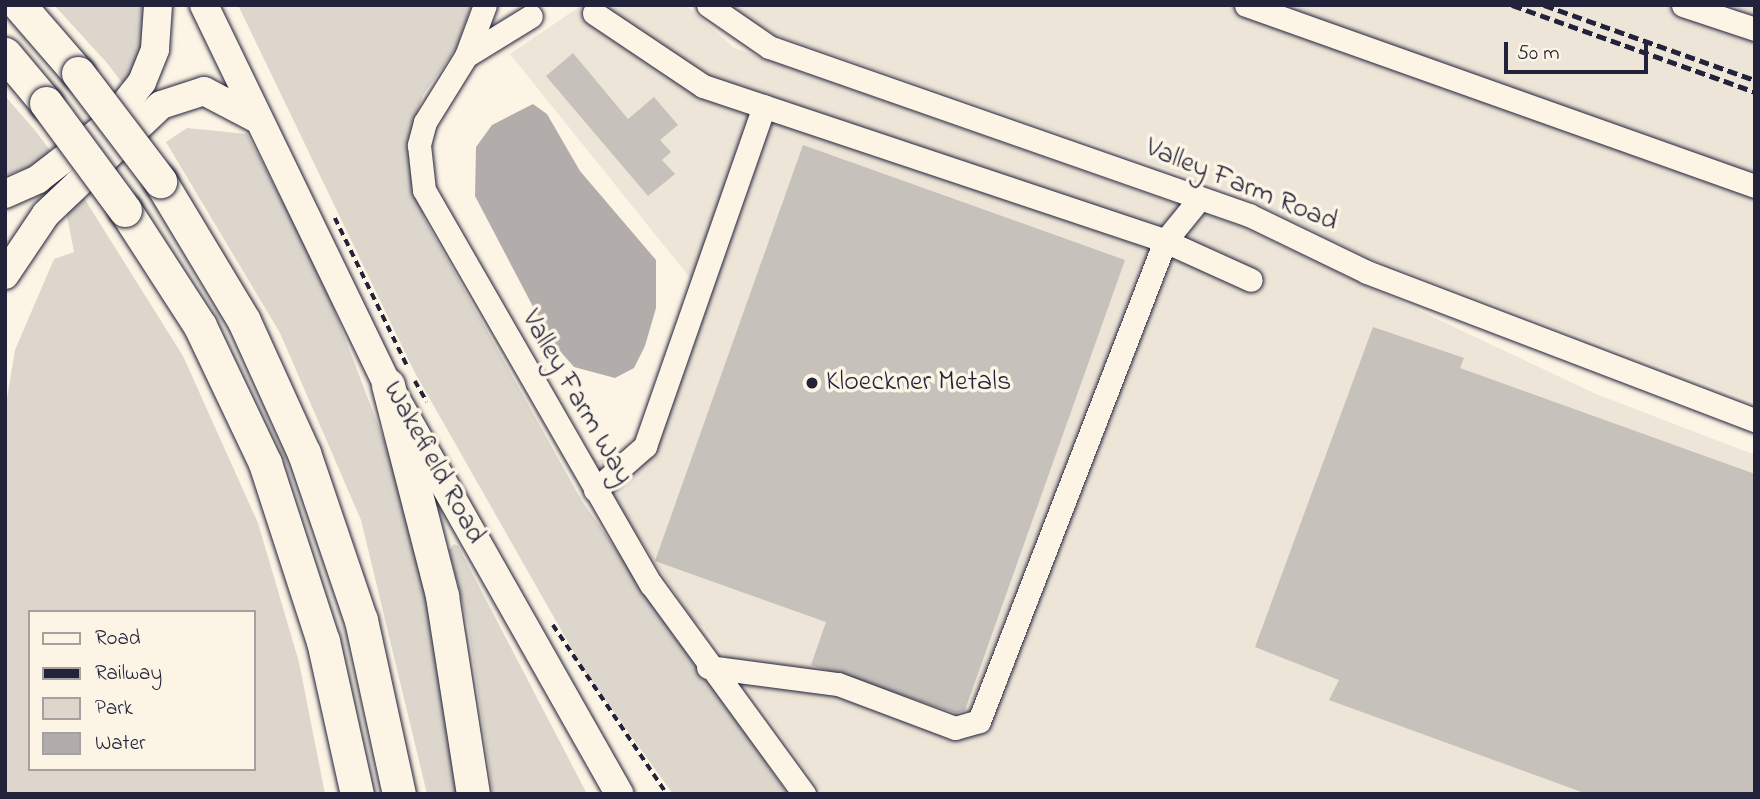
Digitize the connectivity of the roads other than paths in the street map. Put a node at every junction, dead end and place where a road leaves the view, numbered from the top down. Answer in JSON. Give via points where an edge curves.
{"nodes":[{"id":1,"x":19,"y":5,"type":"edge"},
{"id":2,"x":158,"y":5,"type":"edge"},
{"id":3,"x":204,"y":5,"type":"edge"},
{"id":4,"x":485,"y":5,"type":"edge"},
{"id":5,"x":708,"y":5,"type":"edge"},
{"id":6,"x":1246,"y":5,"type":"edge"},
{"id":7,"x":1683,"y":5,"type":"edge"},
{"id":8,"x":534,"y":9,"type":"edge"},
{"id":9,"x":594,"y":13,"type":"dead end"},
{"id":10,"x":1755,"y":29,"type":"edge"},
{"id":11,"x":5,"y":54,"type":"edge"},
{"id":12,"x":466,"y":56,"type":"junction"},
{"id":13,"x":764,"y":106,"type":"junction"},
{"id":14,"x":263,"y":123,"type":"junction"},
{"id":15,"x":1755,"y":186,"type":"edge"},
{"id":16,"x":5,"y":194,"type":"edge"},
{"id":17,"x":1200,"y":198,"type":"junction"},
{"id":18,"x":1166,"y":241,"type":"junction"},
{"id":19,"x":5,"y":275,"type":"edge"},
{"id":20,"x":1251,"y":280,"type":"dead end"},
{"id":21,"x":388,"y":385,"type":"junction"},
{"id":22,"x":1755,"y":420,"type":"edge"},
{"id":23,"x":595,"y":490,"type":"junction"},
{"id":24,"x":708,"y":667,"type":"junction"},
{"id":25,"x":588,"y":737,"type":"junction"},
{"id":26,"x":357,"y":794,"type":"edge"},
{"id":27,"x":399,"y":794,"type":"edge"},
{"id":28,"x":472,"y":794,"type":"edge"},
{"id":29,"x":619,"y":794,"type":"edge"},
{"id":30,"x":636,"y":794,"type":"edge"},
{"id":31,"x":804,"y":794,"type":"edge"}],
"edges":[{"from":1,"to":27,"type":"highway","bridge":true,"via":[[78,73],[160,181],[244,321],[304,453],[361,620]]},
{"from":2,"to":16,"type":"main road","via":[[155,49],[142,82],[109,124],[38,179]]},
{"from":3,"to":14,"type":"main road","name":"Wakefield Road"},
{"from":4,"to":12,"type":"lane","name":"Valley Farm Way"},
{"from":5,"to":17,"type":"lane","name":"Valley Farm Road","via":[[769,47]]},
{"from":6,"to":15,"type":"lane"},
{"from":7,"to":10,"type":"lane"},
{"from":8,"to":12,"type":"lane"},
{"from":9,"to":13,"type":"lane","via":[[703,86]]},
{"from":11,"to":26,"type":"highway","bridge":true,"via":[[125,210],[200,326],[265,463],[323,641]]},
{"from":12,"to":23,"type":"lane","name":"Valley Farm Way","via":[[425,121],[419,145],[425,190]]},
{"from":13,"to":18,"type":"lane"},
{"from":13,"to":23,"type":"lane","via":[[645,446]]},
{"from":14,"to":19,"type":"main road","via":[[204,91],[161,105],[46,214]]},
{"from":14,"to":21,"type":"main road","name":"Wakefield Road"},
{"from":17,"to":18,"type":"lane"},
{"from":17,"to":22,"type":"lane","name":"Valley Farm Road","via":[[1367,272]]},
{"from":18,"to":20,"type":"lane"},
{"from":18,"to":24,"type":"lane","via":[[979,721],[954,728],[838,684]]},
{"from":21,"to":25,"type":"main road","name":"Wakefield Road"},
{"from":21,"to":28,"type":"highway","via":[[442,596]]},
{"from":23,"to":24,"type":"lane","name":"Valley Farm Way"},
{"from":24,"to":31,"type":"lane","name":"Valley Farm Way"},
{"from":25,"to":29,"type":"main road","name":"Wakefield Road"},
{"from":25,"to":30,"type":"main road"}]}
